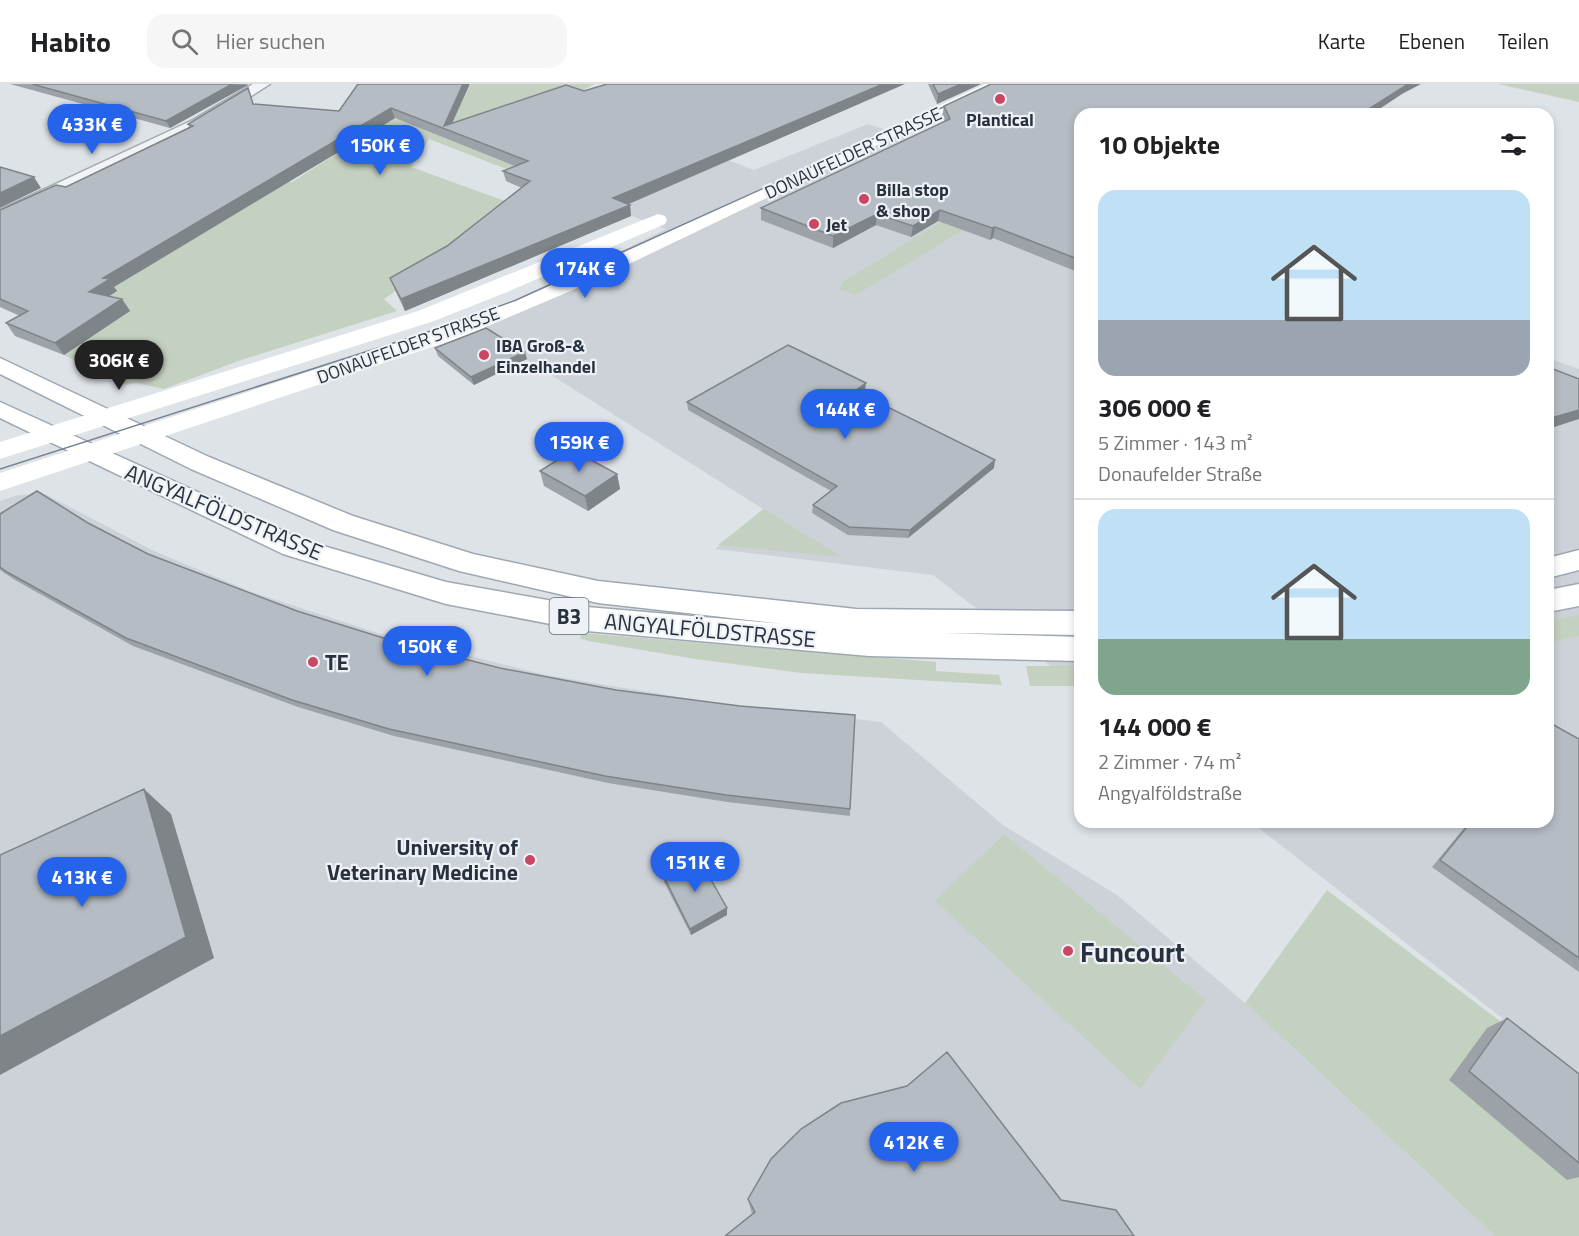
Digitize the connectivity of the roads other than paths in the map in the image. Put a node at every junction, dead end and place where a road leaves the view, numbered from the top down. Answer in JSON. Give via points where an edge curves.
{"nodes":[{"id":1,"x":263,"y":84,"type":"edge"},
{"id":2,"x":964,"y":84,"type":"edge"},
{"id":3,"x":998,"y":84,"type":"edge"},
{"id":4,"x":737,"y":185,"type":"dead end"},
{"id":5,"x":678,"y":211,"type":"dead end"},
{"id":6,"x":0,"y":217,"type":"edge"},
{"id":7,"x":0,"y":365,"type":"edge"},
{"id":8,"x":0,"y":409,"type":"edge"},
{"id":9,"x":108,"y":417,"type":"junction"},
{"id":10,"x":141,"y":433,"type":"junction"},
{"id":11,"x":51,"y":434,"type":"junction"},
{"id":12,"x":0,"y":451,"type":"edge"},
{"id":13,"x":87,"y":451,"type":"junction"},
{"id":14,"x":0,"y":482,"type":"edge"},
{"id":15,"x":1579,"y":560,"type":"edge"},
{"id":16,"x":1554,"y":566,"type":"edge"},
{"id":17,"x":1579,"y":596,"type":"edge"},
{"id":18,"x":1554,"y":600,"type":"edge"},
{"id":19,"x":1074,"y":623,"type":"edge"},
{"id":20,"x":1074,"y":649,"type":"edge"}],
"edges":[{"from":1,"to":6,"type":"street","via":[[199,123]]},
{"from":2,"to":4,"type":"main road","name":"DONAUFELDER STRASSE"},
{"from":3,"to":10,"type":"main road","name":"DONAUFELDER STRASSE","via":[[591,275],[454,332]]},
{"from":5,"to":9,"type":"main road","name":"DONAUFELDER STRASSE","via":[[426,316]]},
{"from":7,"to":9,"type":"main road","number":"B3"},
{"from":8,"to":11,"type":"main road","number":"B3"},
{"from":9,"to":10,"type":"main road","number":"B3"},
{"from":9,"to":11,"type":"main road","name":"DONAUFELDER STRASSE"},
{"from":10,"to":13,"type":"main road","name":"DONAUFELDER STRASSE"},
{"from":10,"to":19,"type":"main road","name":"ANGYALFÖLDSTRASSE","number":"B3","via":[[186,457],[343,523],[470,564],[598,592],[856,621]]},
{"from":11,"to":12,"type":"main road","name":"DONAUFELDER STRASSE"},
{"from":11,"to":13,"type":"main road","name":"ANGYALFÖLDSTRASSE","number":"B3"},
{"from":13,"to":14,"type":"main road","name":"DONAUFELDER STRASSE"},
{"from":13,"to":20,"type":"main road","name":"ANGYALFÖLDSTRASSE","number":"B3","via":[[293,547],[446,593],[587,619],[658,626],[869,644]]},
{"from":15,"to":16,"type":"main road"},
{"from":17,"to":18,"type":"main road"}]}
